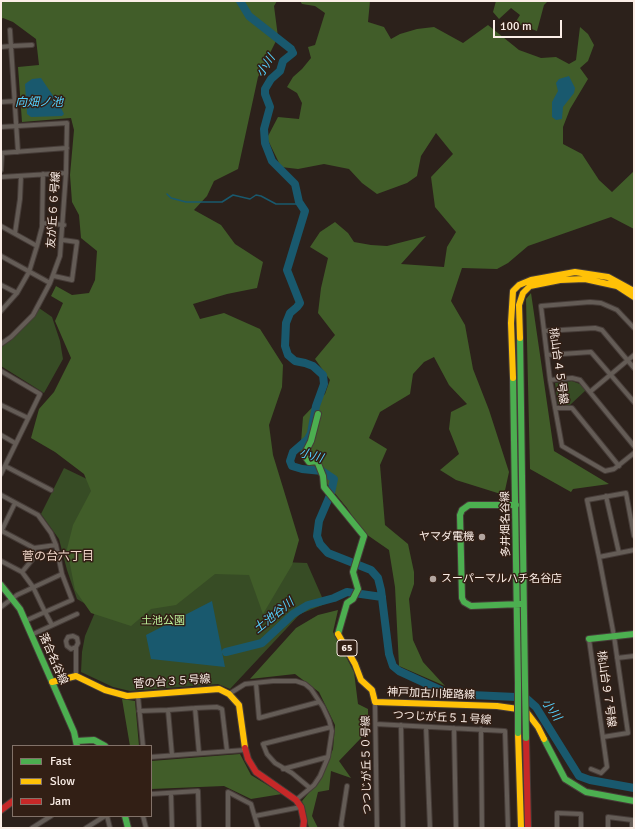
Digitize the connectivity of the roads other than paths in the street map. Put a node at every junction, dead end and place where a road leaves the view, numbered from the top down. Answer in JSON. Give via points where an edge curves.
{"nodes":[{"id":1,"x":10,"y":30,"type":"dead end"},
{"id":2,"x":32,"y":45,"type":"dead end"},
{"id":3,"x":12,"y":46,"type":"junction"},
{"id":4,"x":1,"y":47,"type":"edge"},
{"id":5,"x":16,"y":101,"type":"junction"},
{"id":6,"x":1,"y":102,"type":"edge"},
{"id":7,"x":16,"y":127,"type":"junction"},
{"id":8,"x":1,"y":128,"type":"edge"},
{"id":9,"x":67,"y":148,"type":"junction"},
{"id":10,"x":18,"y":152,"type":"junction"},
{"id":11,"x":1,"y":153,"type":"edge"},
{"id":12,"x":1,"y":170,"type":"edge"},
{"id":13,"x":66,"y":173,"type":"junction"},
{"id":14,"x":43,"y":174,"type":"junction"},
{"id":15,"x":21,"y":176,"type":"junction"},
{"id":16,"x":1,"y":177,"type":"edge"},
{"id":17,"x":42,"y":223,"type":"junction"},
{"id":18,"x":64,"y":225,"type":"junction"},
{"id":19,"x":1,"y":226,"type":"edge"},
{"id":20,"x":15,"y":233,"type":"junction"},
{"id":21,"x":63,"y":240,"type":"junction"},
{"id":22,"x":37,"y":246,"type":"junction"},
{"id":23,"x":1,"y":256,"type":"edge"},
{"id":24,"x":29,"y":272,"type":"junction"},
{"id":25,"x":54,"y":276,"type":"junction"},
{"id":26,"x":50,"y":283,"type":"junction"},
{"id":27,"x":1,"y":285,"type":"edge"},
{"id":28,"x":634,"y":291,"type":"edge"},
{"id":29,"x":17,"y":293,"type":"junction"},
{"id":30,"x":634,"y":297,"type":"edge"},
{"id":31,"x":1,"y":311,"type":"edge"},
{"id":32,"x":634,"y":328,"type":"edge"},
{"id":33,"x":544,"y":331,"type":"junction"},
{"id":34,"x":1,"y":344,"type":"edge"},
{"id":35,"x":547,"y":355,"type":"junction"},
{"id":36,"x":634,"y":355,"type":"edge"},
{"id":37,"x":628,"y":360,"type":"junction"},
{"id":38,"x":634,"y":368,"type":"edge"},
{"id":39,"x":1,"y":371,"type":"edge"},
{"id":40,"x":610,"y":374,"type":"junction"},
{"id":41,"x":550,"y":380,"type":"junction"},
{"id":42,"x":591,"y":391,"type":"junction"},
{"id":43,"x":634,"y":402,"type":"edge"},
{"id":44,"x":1,"y":405,"type":"edge"},
{"id":45,"x":555,"y":408,"type":"junction"},
{"id":46,"x":318,"y":414,"type":"dead end"},
{"id":47,"x":28,"y":418,"type":"junction"},
{"id":48,"x":1,"y":435,"type":"edge"},
{"id":49,"x":15,"y":443,"type":"junction"},
{"id":50,"x":634,"y":446,"type":"edge"},
{"id":51,"x":634,"y":453,"type":"edge"},
{"id":52,"x":5,"y":466,"type":"junction"},
{"id":53,"x":619,"y":466,"type":"junction"},
{"id":54,"x":1,"y":474,"type":"edge"},
{"id":55,"x":51,"y":490,"type":"dead end"},
{"id":56,"x":1,"y":495,"type":"edge"},
{"id":57,"x":606,"y":496,"type":"junction"},
{"id":58,"x":15,"y":503,"type":"junction"},
{"id":59,"x":516,"y":505,"type":"junction"},
{"id":60,"x":1,"y":531,"type":"edge"},
{"id":61,"x":634,"y":536,"type":"edge"},
{"id":62,"x":56,"y":545,"type":"junction"},
{"id":63,"x":34,"y":548,"type":"junction"},
{"id":64,"x":634,"y":550,"type":"edge"},
{"id":65,"x":619,"y":553,"type":"junction"},
{"id":66,"x":599,"y":557,"type":"junction"},
{"id":67,"x":1,"y":561,"type":"edge"},
{"id":68,"x":22,"y":572,"type":"junction"},
{"id":69,"x":62,"y":574,"type":"junction"},
{"id":70,"x":1,"y":586,"type":"edge"},
{"id":71,"x":33,"y":587,"type":"junction"},
{"id":72,"x":13,"y":598,"type":"junction"},
{"id":73,"x":520,"y":604,"type":"junction"},
{"id":74,"x":1,"y":607,"type":"edge"},
{"id":75,"x":45,"y":612,"type":"junction"},
{"id":76,"x":77,"y":614,"type":"dead end"},
{"id":77,"x":25,"y":621,"type":"junction"},
{"id":78,"x":52,"y":625,"type":"junction"},
{"id":79,"x":634,"y":634,"type":"edge"},
{"id":80,"x":31,"y":635,"type":"junction"},
{"id":81,"x":614,"y":636,"type":"junction"},
{"id":82,"x":589,"y":639,"type":"joint"},
{"id":83,"x":76,"y":647,"type":"dead end"},
{"id":84,"x":634,"y":656,"type":"edge"},
{"id":85,"x":617,"y":658,"type":"junction"},
{"id":86,"x":76,"y":676,"type":"junction"},
{"id":87,"x":52,"y":682,"type":"junction"},
{"id":88,"x":256,"y":683,"type":"junction"},
{"id":89,"x":229,"y":694,"type":"junction"},
{"id":90,"x":138,"y":696,"type":"junction"},
{"id":91,"x":320,"y":702,"type":"junction"},
{"id":92,"x":375,"y":702,"type":"junction"},
{"id":93,"x":195,"y":708,"type":"junction"},
{"id":94,"x":168,"y":710,"type":"junction"},
{"id":95,"x":139,"y":711,"type":"junction"},
{"id":96,"x":376,"y":724,"type":"junction"},
{"id":97,"x":401,"y":725,"type":"junction"},
{"id":98,"x":331,"y":727,"type":"junction"},
{"id":99,"x":426,"y":727,"type":"junction"},
{"id":100,"x":454,"y":728,"type":"junction"},
{"id":101,"x":481,"y":729,"type":"junction"},
{"id":102,"x":634,"y":732,"type":"edge"},
{"id":103,"x":628,"y":733,"type":"junction"},
{"id":104,"x":603,"y":737,"type":"junction"},
{"id":105,"x":77,"y":743,"type":"edge"},
{"id":106,"x":103,"y":745,"type":"edge"},
{"id":107,"x":143,"y":745,"type":"edge"},
{"id":108,"x":245,"y":750,"type":"junction"},
{"id":109,"x":227,"y":751,"type":"junction"},
{"id":110,"x":199,"y":753,"type":"junction"},
{"id":111,"x":172,"y":755,"type":"junction"},
{"id":112,"x":152,"y":757,"type":"edge"},
{"id":113,"x":328,"y":757,"type":"junction"},
{"id":114,"x":283,"y":769,"type":"junction"},
{"id":115,"x":591,"y":769,"type":"dead end"},
{"id":116,"x":347,"y":786,"type":"dead end"},
{"id":117,"x":310,"y":788,"type":"junction"},
{"id":118,"x":171,"y":793,"type":"junction"},
{"id":119,"x":152,"y":794,"type":"edge"},
{"id":120,"x":296,"y":800,"type":"junction"},
{"id":121,"x":634,"y":801,"type":"edge"},
{"id":122,"x":12,"y":802,"type":"edge"},
{"id":123,"x":301,"y":807,"type":"junction"},
{"id":124,"x":1,"y":810,"type":"edge"},
{"id":125,"x":255,"y":816,"type":"junction"},
{"id":126,"x":49,"y":817,"type":"edge"},
{"id":127,"x":104,"y":817,"type":"edge"},
{"id":128,"x":106,"y":817,"type":"edge"},
{"id":129,"x":125,"y":817,"type":"edge"},
{"id":130,"x":143,"y":817,"type":"edge"},
{"id":131,"x":32,"y":828,"type":"edge"},
{"id":132,"x":86,"y":828,"type":"edge"},
{"id":133,"x":110,"y":828,"type":"edge"},
{"id":134,"x":128,"y":828,"type":"edge"},
{"id":135,"x":146,"y":828,"type":"edge"},
{"id":136,"x":172,"y":828,"type":"edge"},
{"id":137,"x":199,"y":828,"type":"edge"},
{"id":138,"x":228,"y":828,"type":"edge"},
{"id":139,"x":258,"y":828,"type":"edge"},
{"id":140,"x":303,"y":828,"type":"edge"},
{"id":141,"x":342,"y":828,"type":"edge"},
{"id":142,"x":377,"y":828,"type":"edge"},
{"id":143,"x":403,"y":828,"type":"edge"},
{"id":144,"x":430,"y":828,"type":"edge"},
{"id":145,"x":456,"y":828,"type":"edge"},
{"id":146,"x":482,"y":828,"type":"edge"},
{"id":147,"x":508,"y":828,"type":"edge"},
{"id":148,"x":521,"y":828,"type":"edge"},
{"id":149,"x":528,"y":828,"type":"edge"},
{"id":150,"x":557,"y":828,"type":"edge"},
{"id":151,"x":581,"y":828,"type":"edge"},
{"id":152,"x":608,"y":828,"type":"edge"},
{"id":153,"x":632,"y":828,"type":"edge"}],
"edges":[{"from":1,"to":3,"type":"street"},
{"from":2,"to":3,"type":"street"},
{"from":3,"to":4,"type":"street"},
{"from":3,"to":5,"type":"street"},
{"from":5,"to":6,"type":"street"},
{"from":5,"to":7,"type":"street"},
{"from":7,"to":8,"type":"street","name":"友が丘６６号線"},
{"from":7,"to":9,"type":"street","name":"友が丘６６号線","via":[[67,123]]},
{"from":7,"to":10,"type":"street"},
{"from":9,"to":10,"type":"street"},
{"from":9,"to":13,"type":"street","name":"友が丘６６号線"},
{"from":10,"to":11,"type":"street"},
{"from":11,"to":12,"type":"street"},
{"from":13,"to":14,"type":"street"},
{"from":13,"to":18,"type":"street","name":"友が丘６６号線"},
{"from":14,"to":15,"type":"street"},
{"from":14,"to":17,"type":"street"},
{"from":15,"to":16,"type":"street"},
{"from":15,"to":20,"type":"street"},
{"from":17,"to":18,"type":"street"},
{"from":17,"to":22,"type":"street"},
{"from":18,"to":21,"type":"street","name":"友が丘６６号線"},
{"from":19,"to":20,"type":"street"},
{"from":20,"to":22,"type":"street"},
{"from":21,"to":25,"type":"street","name":"友が丘６６号線"},
{"from":21,"to":25,"type":"street","via":[[77,242],[72,280]]},
{"from":22,"to":24,"type":"street"},
{"from":23,"to":24,"type":"street"},
{"from":24,"to":26,"type":"street"},
{"from":24,"to":29,"type":"street"},
{"from":25,"to":26,"type":"street","name":"友が丘６６号線"},
{"from":26,"to":34,"type":"street","name":"友が丘６６号線","via":[[33,315]]},
{"from":27,"to":29,"type":"street"},
{"from":28,"to":59,"type":"street","name":"多井畑名谷線","via":[[608,277],[575,272],[531,280],[513,291],[510,323]]},
{"from":29,"to":31,"type":"street"},
{"from":30,"to":73,"type":"street","name":"多井畑名谷線","via":[[618,286],[586,279],[560,280],[530,286],[523,293],[519,305]]},
{"from":32,"to":33,"type":"street","name":"桃山台４５号線","via":[[617,310],[601,303],[590,302],[541,306]]},
{"from":33,"to":35,"type":"street","name":"桃山台４５号線"},
{"from":33,"to":37,"type":"street","via":[[595,328],[602,330]]},
{"from":35,"to":40,"type":"street","via":[[591,352]]},
{"from":35,"to":41,"type":"street","name":"桃山台４５号線"},
{"from":36,"to":37,"type":"street"},
{"from":37,"to":38,"type":"street"},
{"from":37,"to":40,"type":"street"},
{"from":39,"to":47,"type":"street","via":[[40,394]]},
{"from":40,"to":42,"type":"street"},
{"from":40,"to":43,"type":"street"},
{"from":41,"to":42,"type":"street","via":[[580,380]]},
{"from":41,"to":45,"type":"street","name":"桃山台４５号線"},
{"from":42,"to":50,"type":"street"},
{"from":44,"to":47,"type":"street"},
{"from":45,"to":53,"type":"street","via":[[572,408]]},
{"from":45,"to":53,"type":"street","name":"桃山台４５号線","via":[[562,446],[605,471]]},
{"from":46,"to":92,"type":"street","name":"神戸加古川姫路線","number":"65","via":[[304,456],[309,462],[317,461],[324,488],[364,536],[354,572],[358,589],[353,599],[347,603],[337,633],[350,653],[361,680],[372,690]]},
{"from":47,"to":49,"type":"street"},
{"from":48,"to":49,"type":"street"},
{"from":49,"to":52,"type":"street"},
{"from":51,"to":53,"type":"street"},
{"from":52,"to":54,"type":"street"},
{"from":52,"to":55,"type":"street"},
{"from":56,"to":58,"type":"street"},
{"from":57,"to":61,"type":"street","via":[[626,493]]},
{"from":57,"to":65,"type":"street"},
{"from":57,"to":66,"type":"street","via":[[587,500]]},
{"from":58,"to":60,"type":"street"},
{"from":58,"to":62,"type":"street","via":[[38,515]]},
{"from":59,"to":73,"type":"street","name":"多井畑名谷線"},
{"from":59,"to":73,"type":"street","via":[[469,505],[462,510],[462,598],[471,606]]},
{"from":60,"to":63,"type":"street"},
{"from":62,"to":63,"type":"street"},
{"from":62,"to":69,"type":"street"},
{"from":63,"to":68,"type":"street","via":[[32,560]]},
{"from":64,"to":65,"type":"street"},
{"from":65,"to":66,"type":"street"},
{"from":66,"to":81,"type":"street"},
{"from":67,"to":68,"type":"street"},
{"from":68,"to":71,"type":"street"},
{"from":69,"to":71,"type":"street"},
{"from":69,"to":75,"type":"street","via":[[72,600]]},
{"from":70,"to":72,"type":"street","name":"落合名谷線"},
{"from":71,"to":72,"type":"street"},
{"from":71,"to":75,"type":"street"},
{"from":72,"to":74,"type":"street"},
{"from":72,"to":77,"type":"street","name":"落合名谷線"},
{"from":73,"to":148,"type":"street","name":"多井畑名谷線","bridge":true,"via":[[518,733]]},
{"from":73,"to":149,"type":"street","name":"多井畑名谷線","bridge":true,"via":[[525,685]]},
{"from":75,"to":77,"type":"street"},
{"from":75,"to":78,"type":"street"},
{"from":76,"to":78,"type":"street"},
{"from":77,"to":80,"type":"street","name":"落合名谷線"},
{"from":78,"to":80,"type":"street"},
{"from":79,"to":81,"type":"street","name":"桃山台９７号線"},
{"from":80,"to":87,"type":"street","name":"落合名谷線"},
{"from":81,"to":82,"type":"street","name":"桃山台９７号線"},
{"from":81,"to":85,"type":"street"},
{"from":82,"to":104,"type":"street","name":"桃山台９７号線"},
{"from":83,"to":86,"type":"street"},
{"from":84,"to":85,"type":"street"},
{"from":85,"to":103,"type":"street"},
{"from":86,"to":87,"type":"street"},
{"from":86,"to":90,"type":"street","name":"菅の台３５号線","via":[[105,690]]},
{"from":87,"to":105,"type":"street","name":"落合名谷線"},
{"from":88,"to":89,"type":"street","via":[[245,684]]},
{"from":88,"to":91,"type":"street","via":[[296,681],[305,684]]},
{"from":88,"to":91,"type":"street","via":[[259,718]]},
{"from":89,"to":90,"type":"street","name":"菅の台３５号線","via":[[219,689]]},
{"from":89,"to":108,"type":"street","via":[[239,705]]},
{"from":90,"to":95,"type":"street"},
{"from":91,"to":98,"type":"street"},
{"from":92,"to":96,"type":"street","name":"つつじが丘５０号線"},
{"from":92,"to":121,"type":"street","name":"神戸加古川姫路線","via":[[497,706],[525,710],[538,728],[565,779],[586,792]]},
{"from":93,"to":94,"type":"street"},
{"from":93,"to":109,"type":"street","via":[[222,709]]},
{"from":93,"to":110,"type":"street"},
{"from":94,"to":95,"type":"street"},
{"from":94,"to":111,"type":"street"},
{"from":95,"to":107,"type":"street"},
{"from":96,"to":97,"type":"street","name":"つつじが丘５１号線"},
{"from":96,"to":142,"type":"street","name":"つつじが丘５０号線"},
{"from":97,"to":99,"type":"street","name":"つつじが丘５１号線"},
{"from":97,"to":143,"type":"street"},
{"from":98,"to":113,"type":"street"},
{"from":98,"to":114,"type":"street","via":[[263,744],[266,754]]},
{"from":99,"to":100,"type":"street","name":"つつじが丘５１号線"},
{"from":99,"to":144,"type":"street"},
{"from":100,"to":101,"type":"street","name":"つつじが丘５１号線"},
{"from":100,"to":145,"type":"street"},
{"from":101,"to":146,"type":"street"},
{"from":101,"to":147,"type":"street","name":"つつじが丘５１号線","via":[[505,731]]},
{"from":102,"to":103,"type":"street"},
{"from":103,"to":104,"type":"street"},
{"from":104,"to":115,"type":"street","name":"桃山台９７号線","via":[[607,767],[602,773]]},
{"from":105,"to":106,"type":"street","via":[[94,740]]},
{"from":108,"to":109,"type":"street"},
{"from":108,"to":120,"type":"street","via":[[256,772]]},
{"from":109,"to":110,"type":"street"},
{"from":110,"to":111,"type":"street"},
{"from":111,"to":112,"type":"street"},
{"from":113,"to":114,"type":"street"},
{"from":113,"to":117,"type":"street","via":[[320,776]]},
{"from":114,"to":117,"type":"street"},
{"from":116,"to":141,"type":"street"},
{"from":117,"to":120,"type":"street"},
{"from":118,"to":119,"type":"street"},
{"from":118,"to":136,"type":"street"},
{"from":118,"to":137,"type":"street","via":[[198,791]]},
{"from":120,"to":123,"type":"street"},
{"from":122,"to":124,"type":"street"},
{"from":123,"to":125,"type":"street"},
{"from":123,"to":140,"type":"street"},
{"from":125,"to":138,"type":"street","via":[[250,802],[228,792]]},
{"from":125,"to":139,"type":"street"},
{"from":126,"to":131,"type":"street"},
{"from":127,"to":132,"type":"street"},
{"from":128,"to":133,"type":"street"},
{"from":129,"to":134,"type":"street"},
{"from":130,"to":135,"type":"street"},
{"from":150,"to":151,"type":"street","via":[[557,813],[581,814]]},
{"from":152,"to":153,"type":"street","via":[[608,817],[632,820]]}]}
